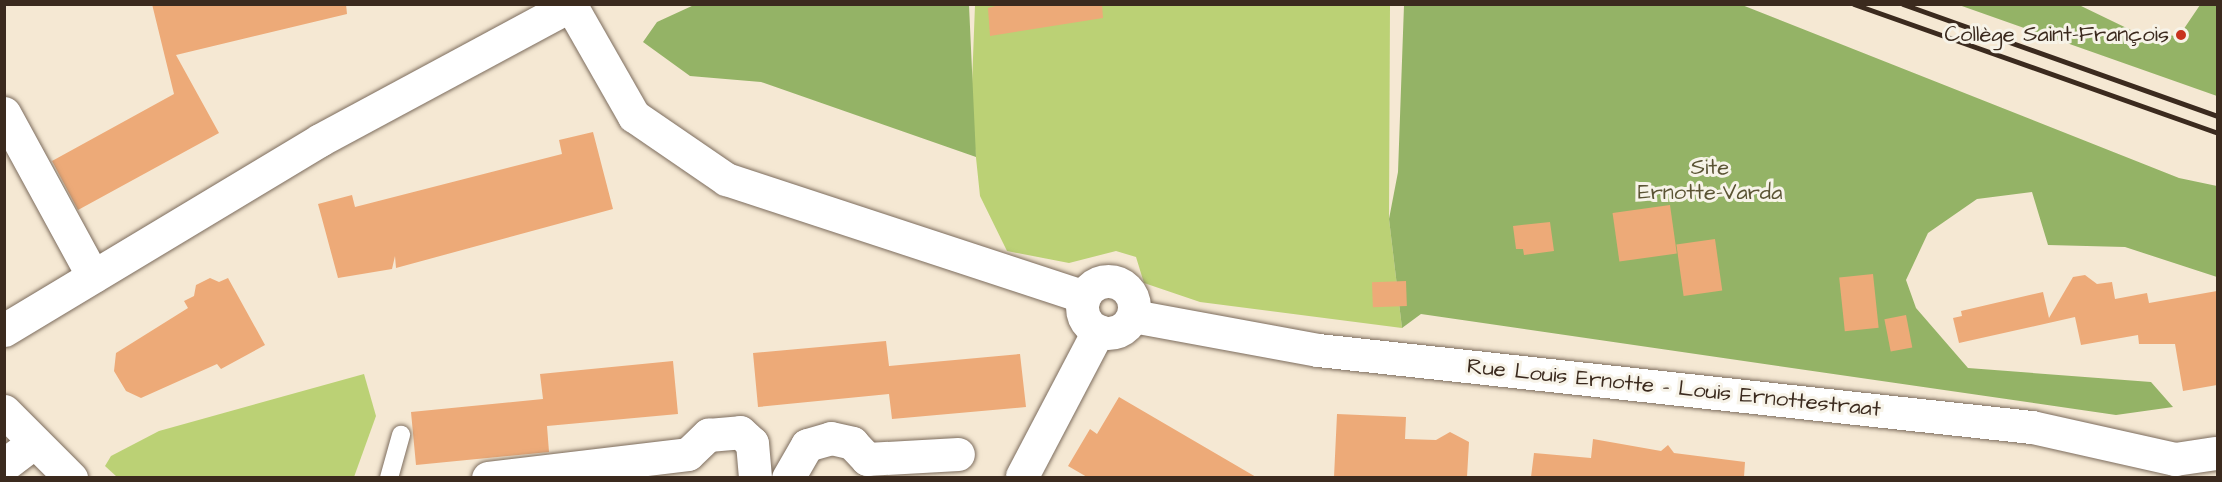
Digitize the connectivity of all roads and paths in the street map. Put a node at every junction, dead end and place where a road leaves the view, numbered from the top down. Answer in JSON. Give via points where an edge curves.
{"nodes":[{"id":1,"x":571,"y":5,"type":"edge"},
{"id":2,"x":4,"y":113,"type":"edge"},
{"id":3,"x":93,"y":276,"type":"junction"},
{"id":4,"x":1084,"y":297,"type":"junction"},
{"id":5,"x":1132,"y":316,"type":"junction"},
{"id":6,"x":4,"y":330,"type":"edge"},
{"id":7,"x":1098,"y":331,"type":"junction"},
{"id":8,"x":4,"y":411,"type":"edge"},
{"id":9,"x":401,"y":435,"type":"dead end"},
{"id":10,"x":34,"y":441,"type":"junction"},
{"id":11,"x":958,"y":454,"type":"dead end"},
{"id":12,"x":2217,"y":455,"type":"edge"},
{"id":13,"x":4,"y":465,"type":"edge"},
{"id":14,"x":71,"y":477,"type":"edge"},
{"id":15,"x":389,"y":477,"type":"edge"},
{"id":16,"x":488,"y":477,"type":"edge"},
{"id":17,"x":755,"y":477,"type":"edge"},
{"id":18,"x":788,"y":477,"type":"edge"},
{"id":19,"x":1023,"y":477,"type":"edge"}],
"edges":[{"from":1,"to":3,"type":"street","via":[[320,140]]},
{"from":1,"to":4,"type":"street","via":[[634,117],[726,179]]},
{"from":2,"to":3,"type":"street"},
{"from":3,"to":6,"type":"street"},
{"from":4,"to":5,"type":"street","via":[[1098,282],[1118,283],[1132,297]]},
{"from":4,"to":7,"type":"street","via":[[1084,316]]},
{"from":5,"to":7,"type":"street","via":[[1118,331]]},
{"from":5,"to":12,"type":"street","name":"Rue Louis Ernotte - Louis Ernottestraat","via":[[1318,350],[2032,427],[2175,459]]},
{"from":7,"to":19,"type":"street"},
{"from":8,"to":10,"type":"street"},
{"from":9,"to":15,"type":"lane"},
{"from":10,"to":13,"type":"street"},
{"from":10,"to":14,"type":"street"},
{"from":11,"to":18,"type":"street","via":[[867,459],[852,443],[831,438],[807,445]]},
{"from":16,"to":17,"type":"street","via":[[687,454],[708,435],[740,432],[752,443]]}]}
